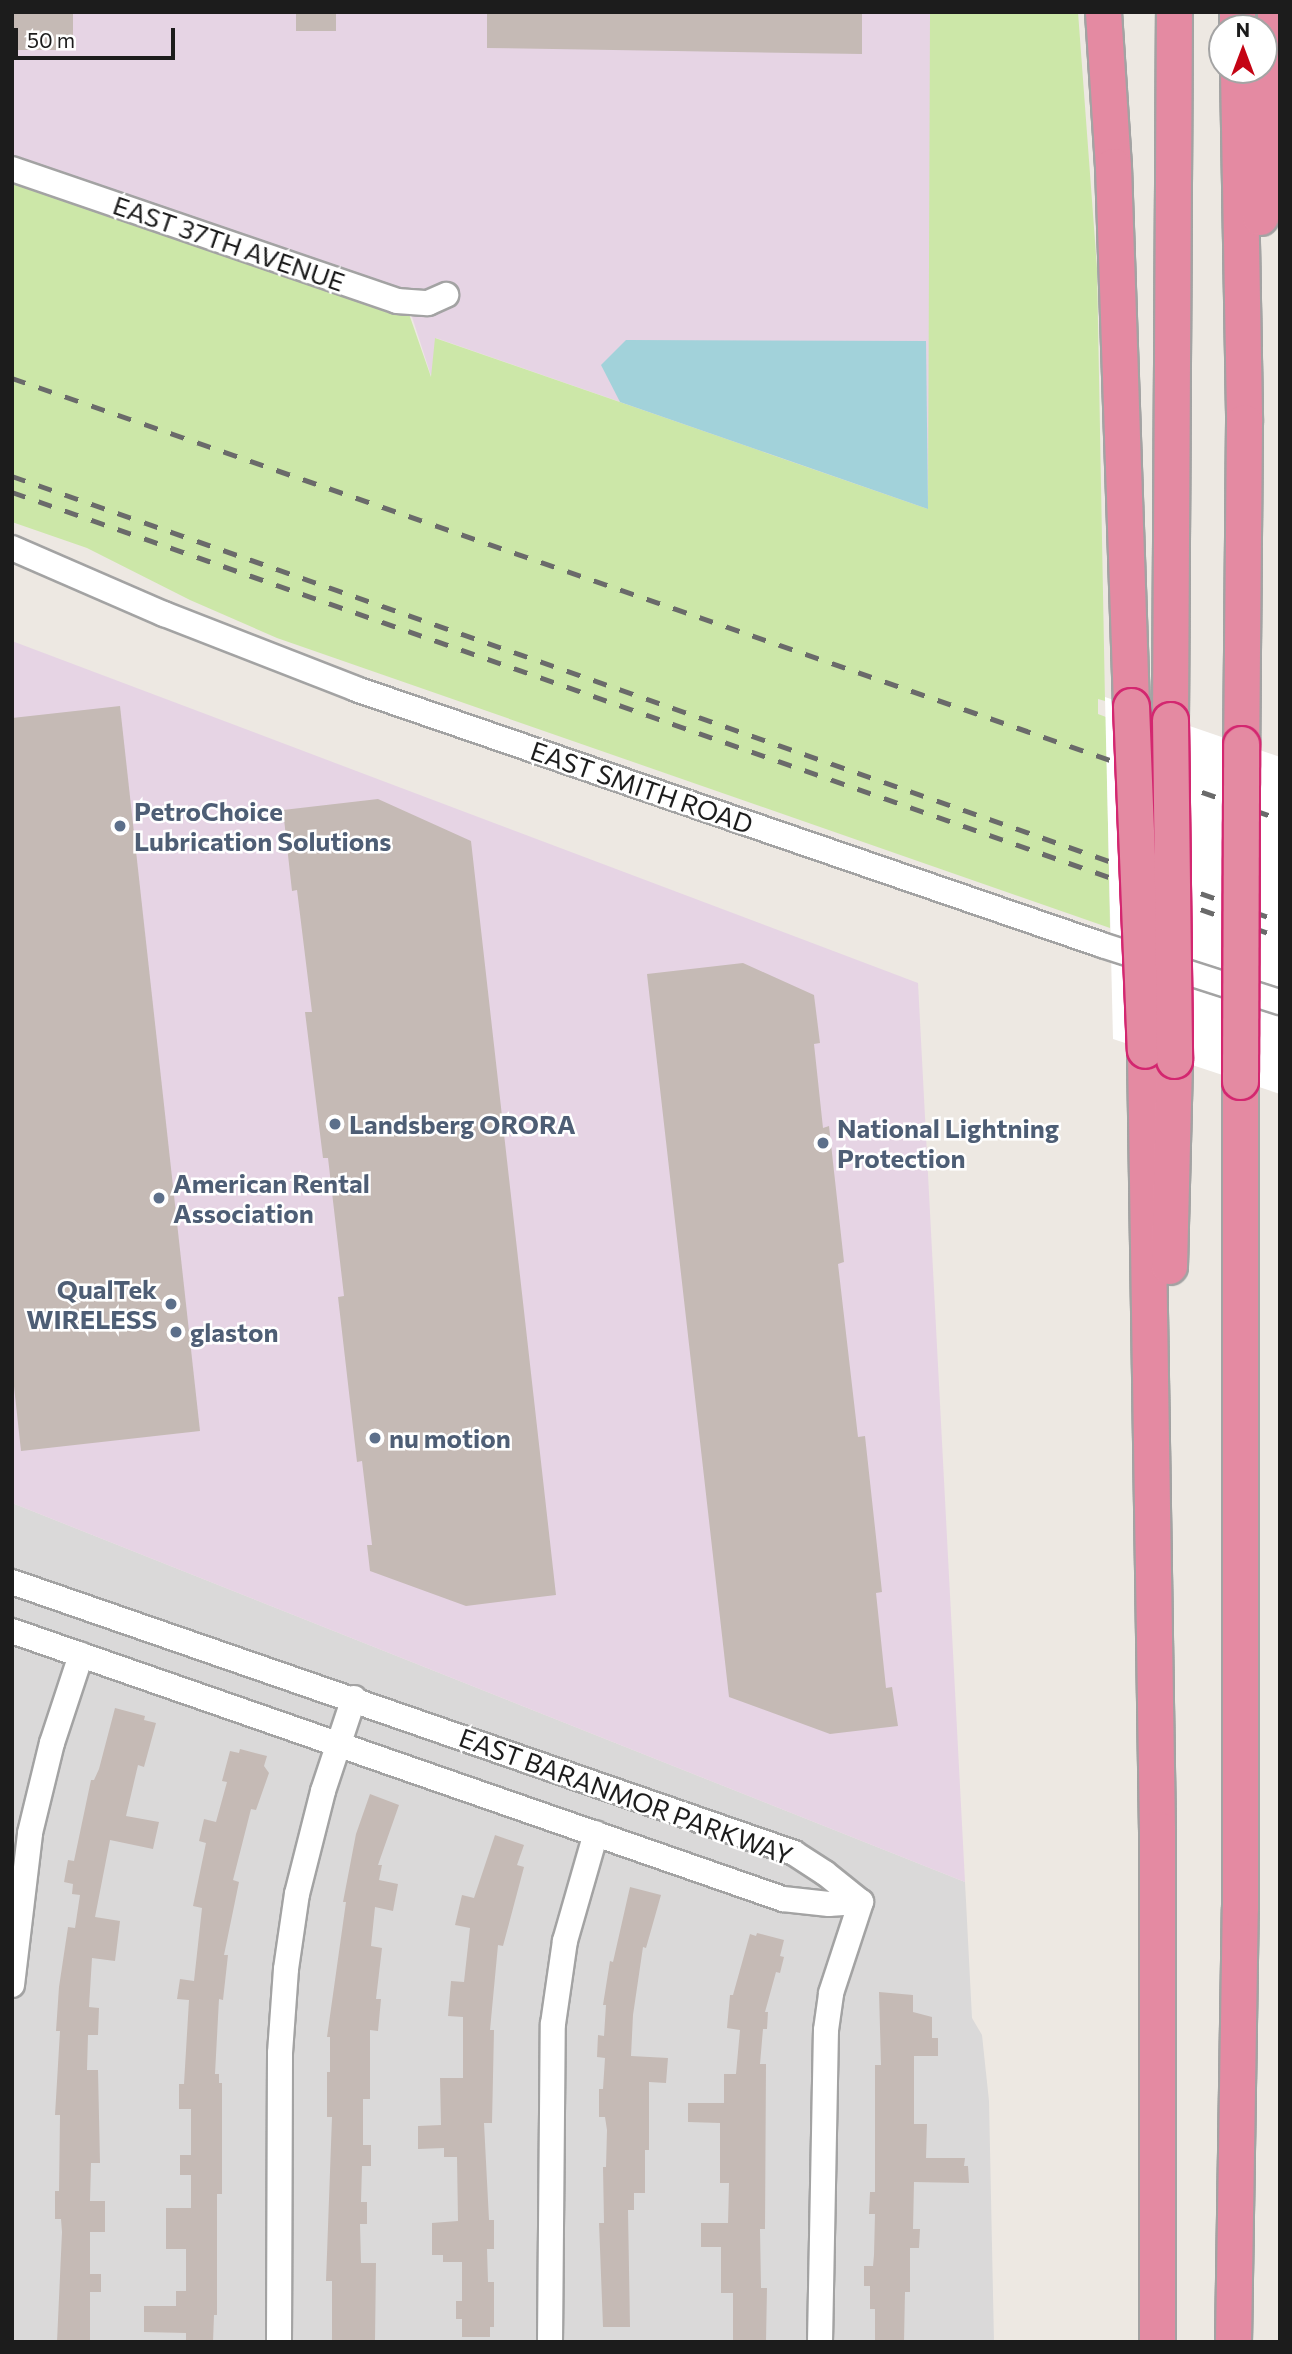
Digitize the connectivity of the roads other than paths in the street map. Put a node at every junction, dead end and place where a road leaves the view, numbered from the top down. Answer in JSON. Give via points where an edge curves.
{"nodes":[{"id":1,"x":1103,"y":12,"type":"edge"},
{"id":2,"x":1174,"y":12,"type":"edge"},
{"id":3,"x":1275,"y":12,"type":"edge"},
{"id":4,"x":1238,"y":84,"type":"edge"},
{"id":5,"x":12,"y":169,"type":"edge"},
{"id":6,"x":446,"y":295,"type":"dead end"},
{"id":7,"x":1244,"y":422,"type":"junction"},
{"id":8,"x":12,"y":548,"type":"edge"},
{"id":9,"x":1280,"y":1002,"type":"edge"},
{"id":10,"x":1159,"y":1055,"type":"junction"},
{"id":11,"x":12,"y":1582,"type":"edge"},
{"id":12,"x":12,"y":1631,"type":"edge"},
{"id":13,"x":81,"y":1655,"type":"junction"},
{"id":14,"x":354,"y":1699,"type":"junction"},
{"id":15,"x":338,"y":1742,"type":"junction"},
{"id":16,"x":596,"y":1833,"type":"junction"},
{"id":17,"x":861,"y":1902,"type":"junction"},
{"id":18,"x":12,"y":1985,"type":"edge"},
{"id":19,"x":279,"y":2342,"type":"edge"},
{"id":20,"x":550,"y":2342,"type":"edge"},
{"id":21,"x":820,"y":2342,"type":"edge"},
{"id":22,"x":1157,"y":2342,"type":"edge"},
{"id":23,"x":1233,"y":2342,"type":"edge"}],
"edges":[{"from":1,"to":10,"type":"highway","bridge":true,"via":[[1113,166],[1131,706]]},
{"from":2,"to":10,"type":"highway","bridge":true,"via":[[1170,720]]},
{"from":3,"to":7,"type":"highway"},
{"from":4,"to":7,"type":"highway"},
{"from":5,"to":6,"type":"street","name":"EAST 37TH AVENUE","via":[[397,301],[428,303]]},
{"from":7,"to":23,"type":"highway","bridge":true,"via":[[1240,1908]]},
{"from":8,"to":9,"type":"street","name":"EAST SMITH ROAD","via":[[175,619],[356,689],[1089,941]]},
{"from":10,"to":22,"type":"highway"},
{"from":11,"to":14,"type":"street","name":"EAST BARANMOR PARKWAY"},
{"from":12,"to":13,"type":"street","name":"EAST BARANMOR PARKWAY"},
{"from":13,"to":15,"type":"street","name":"EAST BARANMOR PARKWAY"},
{"from":13,"to":18,"type":"street","via":[[52,1743],[30,1833]]},
{"from":14,"to":15,"type":"street"},
{"from":14,"to":17,"type":"street","name":"EAST BARANMOR PARKWAY","via":[[794,1853]]},
{"from":15,"to":16,"type":"street","name":"EAST BARANMOR PARKWAY"},
{"from":15,"to":19,"type":"street","via":[[297,1894],[286,1969],[280,2053]]},
{"from":16,"to":17,"type":"street","name":"EAST BARANMOR PARKWAY","via":[[783,1899]]},
{"from":16,"to":20,"type":"street","via":[[565,1941],[553,2024]]},
{"from":17,"to":21,"type":"street","via":[[831,1993],[826,2030]]}]}
